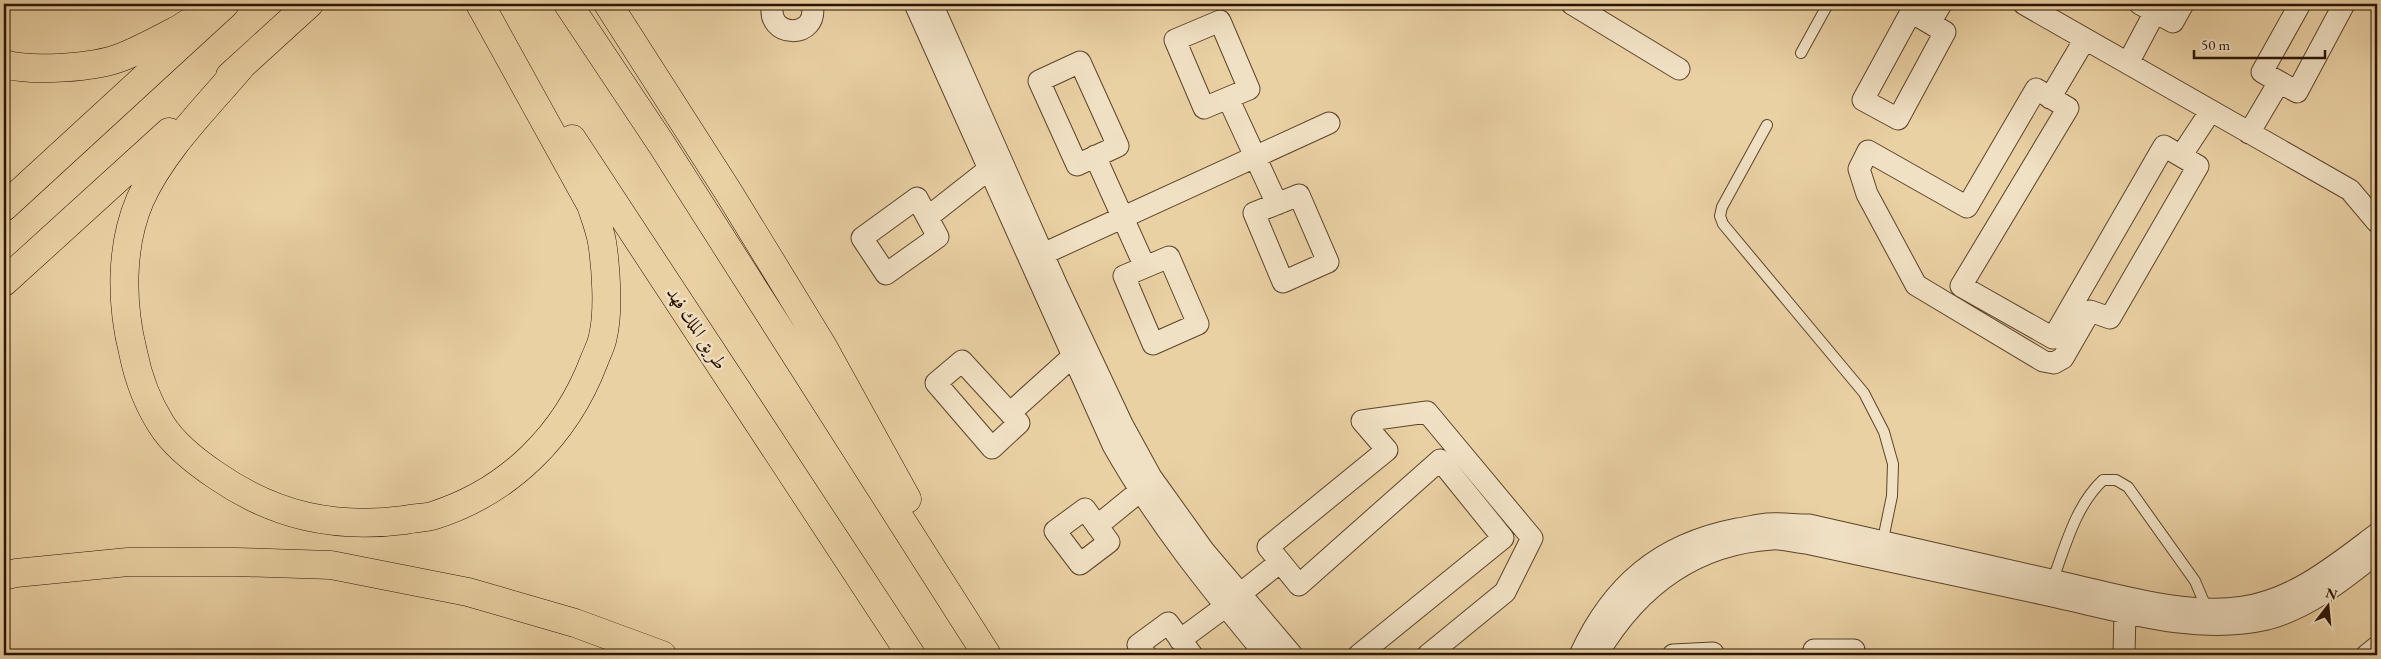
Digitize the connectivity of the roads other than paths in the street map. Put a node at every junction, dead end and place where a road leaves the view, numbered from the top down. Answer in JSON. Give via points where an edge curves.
{"nodes":[{"id":1,"x":213,"y":4,"type":"edge"},
{"id":2,"x":225,"y":4,"type":"edge"},
{"id":3,"x":309,"y":4,"type":"edge"},
{"id":4,"x":480,"y":4,"type":"edge"},
{"id":5,"x":568,"y":4,"type":"edge"},
{"id":6,"x":608,"y":4,"type":"edge"},
{"id":7,"x":773,"y":4,"type":"edge"},
{"id":8,"x":812,"y":4,"type":"edge"},
{"id":9,"x":915,"y":4,"type":"edge"},
{"id":10,"x":932,"y":4,"type":"edge"},
{"id":11,"x":1572,"y":4,"type":"edge"},
{"id":12,"x":1828,"y":4,"type":"edge"},
{"id":13,"x":1941,"y":4,"type":"edge"},
{"id":14,"x":2024,"y":4,"type":"edge"},
{"id":15,"x":2183,"y":4,"type":"edge"},
{"id":16,"x":2300,"y":4,"type":"edge"},
{"id":17,"x":2344,"y":4,"type":"edge"},
{"id":18,"x":2148,"y":8,"type":"edge"},
{"id":19,"x":1930,"y":23,"type":"junction"},
{"id":20,"x":2085,"y":39,"type":"junction"},
{"id":21,"x":1801,"y":53,"type":"dead end"},
{"id":22,"x":2128,"y":63,"type":"junction"},
{"id":23,"x":4,"y":64,"type":"edge"},
{"id":24,"x":243,"y":64,"type":"junction"},
{"id":25,"x":1679,"y":68,"type":"dead end"},
{"id":26,"x":2279,"y":82,"type":"junction"},
{"id":27,"x":1228,"y":98,"type":"dead end"},
{"id":28,"x":2050,"y":98,"type":"junction"},
{"id":29,"x":2210,"y":112,"type":"junction"},
{"id":30,"x":1329,"y":123,"type":"dead end"},
{"id":31,"x":1767,"y":125,"type":"dead end"},
{"id":32,"x":2249,"y":133,"type":"junction"},
{"id":33,"x":1095,"y":156,"type":"junction"},
{"id":34,"x":2181,"y":156,"type":"junction"},
{"id":35,"x":1255,"y":157,"type":"junction"},
{"id":36,"x":989,"y":169,"type":"junction"},
{"id":37,"x":1277,"y":204,"type":"dead end"},
{"id":38,"x":4,"y":207,"type":"edge"},
{"id":39,"x":928,"y":217,"type":"dead end"},
{"id":40,"x":1122,"y":218,"type":"junction"},
{"id":41,"x":2377,"y":222,"type":"edge"},
{"id":42,"x":1043,"y":254,"type":"junction"},
{"id":43,"x":1145,"y":267,"type":"dead end"},
{"id":44,"x":4,"y":282,"type":"edge"},
{"id":45,"x":1072,"y":357,"type":"junction"},
{"id":46,"x":1010,"y":414,"type":"dead end"},
{"id":47,"x":1140,"y":491,"type":"junction"},
{"id":48,"x":1097,"y":526,"type":"dead end"},
{"id":49,"x":2377,"y":534,"type":"edge"},
{"id":50,"x":1880,"y":550,"type":"junction"},
{"id":51,"x":2377,"y":553,"type":"edge"},
{"id":52,"x":1280,"y":562,"type":"junction"},
{"id":53,"x":4,"y":576,"type":"edge"},
{"id":54,"x":2050,"y":587,"type":"junction"},
{"id":55,"x":1233,"y":600,"type":"junction"},
{"id":56,"x":2125,"y":611,"type":"junction"},
{"id":57,"x":2209,"y":618,"type":"junction"},
{"id":58,"x":2377,"y":647,"type":"edge"},
{"id":59,"x":1186,"y":648,"type":"edge"},
{"id":60,"x":662,"y":655,"type":"edge"},
{"id":61,"x":911,"y":655,"type":"edge"},
{"id":62,"x":987,"y":655,"type":"edge"},
{"id":63,"x":994,"y":655,"type":"edge"},
{"id":64,"x":1146,"y":655,"type":"edge"},
{"id":65,"x":1266,"y":655,"type":"edge"},
{"id":66,"x":1292,"y":655,"type":"edge"},
{"id":67,"x":1359,"y":655,"type":"edge"},
{"id":68,"x":1428,"y":655,"type":"edge"},
{"id":69,"x":1580,"y":655,"type":"edge"},
{"id":70,"x":1597,"y":655,"type":"edge"},
{"id":71,"x":1673,"y":655,"type":"edge"},
{"id":72,"x":1713,"y":655,"type":"edge"},
{"id":73,"x":1814,"y":655,"type":"edge"},
{"id":74,"x":1854,"y":655,"type":"edge"},
{"id":75,"x":2124,"y":655,"type":"edge"},
{"id":76,"x":2367,"y":655,"type":"edge"}],
"edges":[{"from":1,"to":23,"type":"highway","via":[[181,28],[121,58],[70,68]]},
{"from":2,"to":38,"type":"highway"},
{"from":3,"to":24,"type":"highway"},
{"from":4,"to":24,"type":"highway","via":[[591,205],[602,241],[606,290],[604,335],[587,380],[562,423],[538,453],[508,478],[473,500],[430,516],[378,523],[338,522],[292,514],[243,494],[194,461],[162,425],[139,379],[127,330],[124,280],[129,240],[139,203],[159,164]]},
{"from":4,"to":61,"type":"highway","name":"طريق الملك فهد","via":[[601,181]]},
{"from":5,"to":62,"type":"highway","via":[[673,161]]},
{"from":6,"to":63,"type":"highway","via":[[730,193],[822,345]]},
{"from":7,"to":8,"type":"street","via":[[774,20],[791,31],[810,22]]},
{"from":9,"to":36,"type":"street"},
{"from":10,"to":42,"type":"street"},
{"from":11,"to":25,"type":"street"},
{"from":12,"to":21,"type":"lane"},
{"from":13,"to":19,"type":"street"},
{"from":14,"to":20,"type":"street"},
{"from":15,"to":18,"type":"street","via":[[2173,22]]},
{"from":16,"to":26,"type":"street","via":[[2262,72]]},
{"from":17,"to":26,"type":"street","via":[[2297,92]]},
{"from":18,"to":22,"type":"street"},
{"from":19,"to":19,"type":"street","via":[[1911,12],[1863,100],[1898,119],[1946,32]]},
{"from":20,"to":22,"type":"street"},
{"from":20,"to":28,"type":"street"},
{"from":22,"to":29,"type":"street"},
{"from":24,"to":44,"type":"highway"},
{"from":26,"to":32,"type":"street"},
{"from":27,"to":35,"type":"street"},
{"from":28,"to":34,"type":"street","via":[[2068,108],[1962,286],[2053,338],[2164,146]]},
{"from":28,"to":34,"type":"street","via":[[2036,89],[1967,207],[1868,152],[1859,169],[1868,194],[1916,284],[2043,361],[2054,363],[2063,358],[2090,311],[2110,318],[2198,166]]},
{"from":29,"to":32,"type":"street"},
{"from":29,"to":34,"type":"street"},
{"from":30,"to":35,"type":"street"},
{"from":31,"to":50,"type":"lane","via":[[1720,216],[1723,224],[1864,393],[1884,432],[1893,464],[1892,496]]},
{"from":32,"to":41,"type":"street","via":[[2350,190]]},
{"from":33,"to":33,"type":"street","via":[[1077,165],[1039,81],[1080,62],[1118,146]]},
{"from":33,"to":40,"type":"street"},
{"from":35,"to":37,"type":"street"},
{"from":35,"to":40,"type":"street"},
{"from":36,"to":39,"type":"street"},
{"from":36,"to":45,"type":"street"},
{"from":40,"to":42,"type":"street"},
{"from":40,"to":43,"type":"street"},
{"from":42,"to":55,"type":"street","via":[[1122,424],[1151,477],[1204,551]]},
{"from":45,"to":46,"type":"street"},
{"from":45,"to":47,"type":"street","via":[[1113,445]]},
{"from":47,"to":48,"type":"street"},
{"from":47,"to":55,"type":"street","via":[[1184,553]]},
{"from":49,"to":57,"type":"street","via":[[2325,574],[2281,596]]},
{"from":50,"to":54,"type":"street"},
{"from":50,"to":69,"type":"street","via":[[1809,525],[1766,524],[1714,534],[1674,548],[1640,572],[1611,602],[1591,631]]},
{"from":50,"to":70,"type":"street","via":[[1773,539],[1717,550],[1686,562],[1656,582],[1630,607]]},
{"from":51,"to":57,"type":"street","via":[[2333,587],[2270,618],[2243,624]]},
{"from":52,"to":55,"type":"street"},
{"from":52,"to":67,"type":"street","via":[[1299,585],[1440,460],[1503,538]]},
{"from":52,"to":68,"type":"street","via":[[1268,547],[1387,450],[1362,421],[1427,412],[1532,538],[1505,592]]},
{"from":53,"to":60,"type":"highway","via":[[128,562],[331,565],[468,592],[575,623]]},
{"from":54,"to":56,"type":"street"},
{"from":54,"to":57,"type":"street","via":[[2139,600]]},
{"from":54,"to":57,"type":"lane","via":[[2074,522],[2103,480],[2116,480],[2128,487],[2195,581]]},
{"from":55,"to":59,"type":"street"},
{"from":55,"to":65,"type":"street"},
{"from":55,"to":66,"type":"street"},
{"from":56,"to":57,"type":"street"},
{"from":56,"to":75,"type":"street"},
{"from":58,"to":76,"type":"street"},
{"from":59,"to":64,"type":"street","via":[[1168,623],[1138,645]]},
{"from":71,"to":72,"type":"street"},
{"from":73,"to":74,"type":"street","via":[[1814,650],[1854,650]]}]}
